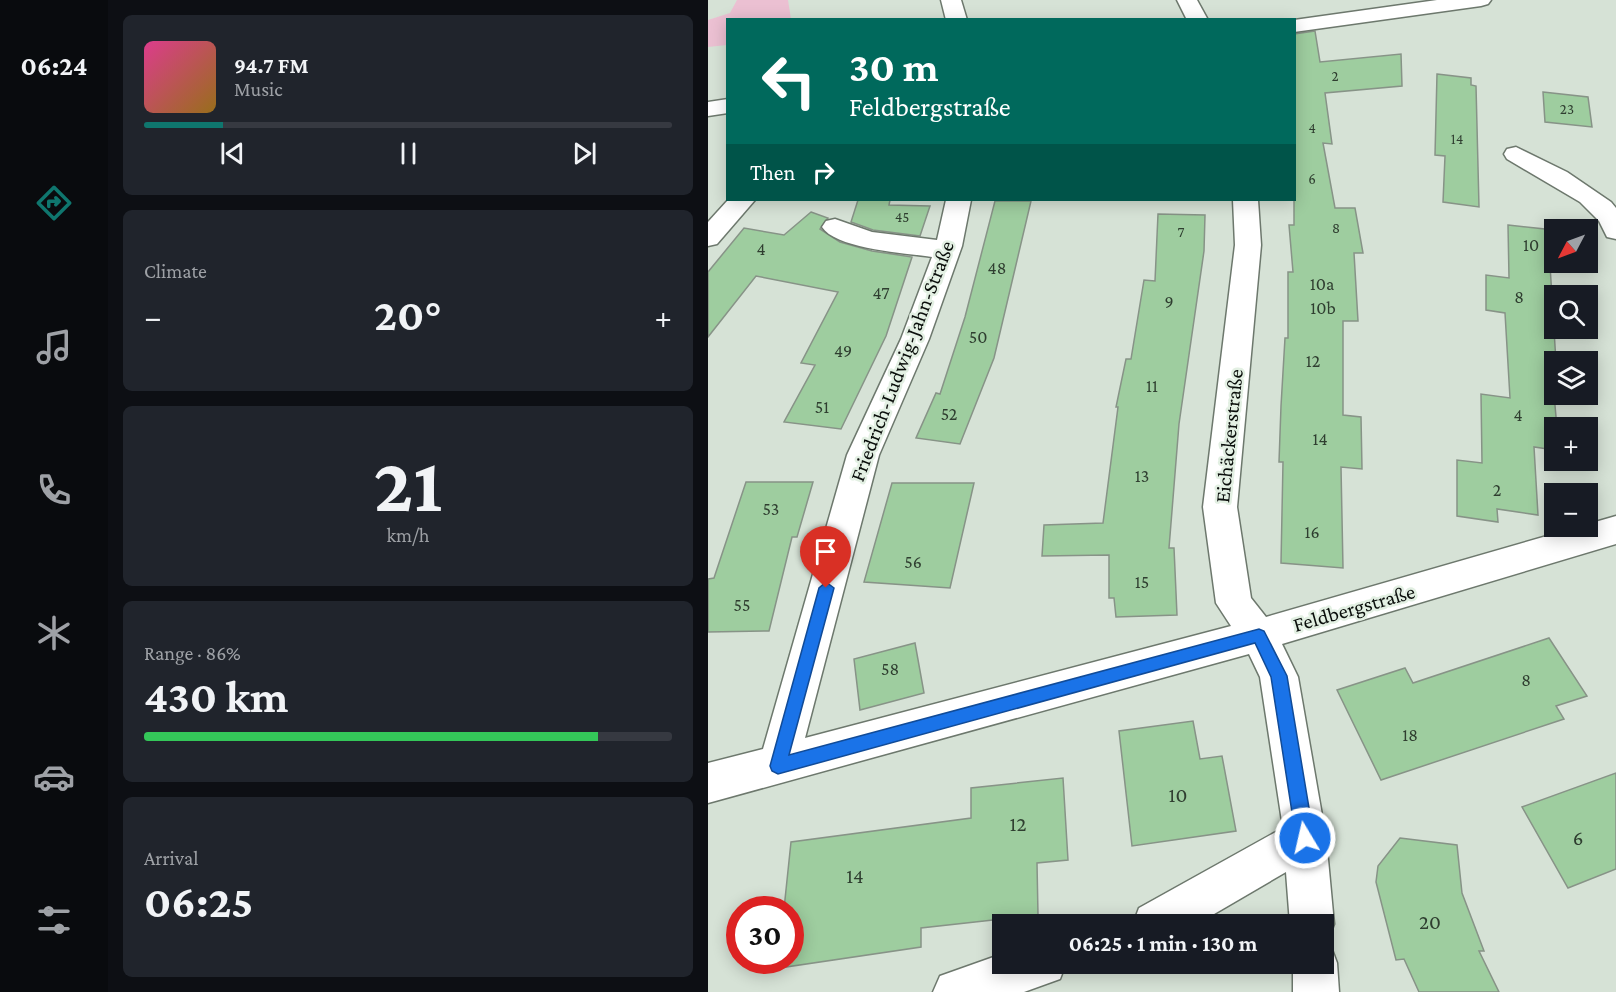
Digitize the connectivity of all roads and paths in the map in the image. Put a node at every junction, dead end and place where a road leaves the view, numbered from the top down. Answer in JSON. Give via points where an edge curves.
{"nodes":[{"id":1,"x":951,"y":0,"type":"edge"},
{"id":2,"x":1187,"y":0,"type":"edge"},
{"id":3,"x":1481,"y":0,"type":"edge"},
{"id":4,"x":1455,"y":2,"type":"edge"},
{"id":5,"x":956,"y":18,"type":"edge"},
{"id":6,"x":1197,"y":18,"type":"edge"},
{"id":7,"x":1296,"y":26,"type":"edge"},
{"id":8,"x":726,"y":106,"type":"edge"},
{"id":9,"x":708,"y":109,"type":"edge"},
{"id":10,"x":1516,"y":154,"type":"dead end"},
{"id":11,"x":741,"y":201,"type":"edge"},
{"id":12,"x":958,"y":201,"type":"edge"},
{"id":13,"x":1245,"y":201,"type":"edge"},
{"id":14,"x":835,"y":227,"type":"dead end"},
{"id":15,"x":1616,"y":231,"type":"edge"},
{"id":16,"x":708,"y":238,"type":"edge"},
{"id":17,"x":947,"y":250,"type":"junction"},
{"id":18,"x":1616,"y":530,"type":"edge"},
{"id":19,"x":1259,"y":635,"type":"junction"},
{"id":20,"x":778,"y":766,"type":"junction"},
{"id":21,"x":708,"y":783,"type":"edge"},
{"id":22,"x":1305,"y":838,"type":"junction"},
{"id":23,"x":1172,"y":914,"type":"edge"},
{"id":24,"x":1311,"y":914,"type":"edge"},
{"id":25,"x":1011,"y":974,"type":"edge"},
{"id":26,"x":1315,"y":974,"type":"edge"},
{"id":27,"x":956,"y":992,"type":"edge"},
{"id":28,"x":1316,"y":992,"type":"edge"}],
"edges":[{"from":1,"to":5,"type":"street"},
{"from":2,"to":6,"type":"street"},
{"from":3,"to":4,"type":"street"},
{"from":4,"to":7,"type":"street"},
{"from":8,"to":9,"type":"street"},
{"from":10,"to":15,"type":"street","via":[[1593,198]]},
{"from":11,"to":16,"type":"street"},
{"from":12,"to":17,"type":"street","name":"Friedrich-Ludwig-Jahn-Straße"},
{"from":13,"to":19,"type":"street","name":"Eichäckerstraße","via":[[1248,245],[1220,507],[1234,603]]},
{"from":14,"to":17,"type":"street","via":[[868,240]]},
{"from":17,"to":20,"type":"street","name":"Friedrich-Ludwig-Jahn-Straße","via":[[915,339],[863,455]]},
{"from":18,"to":19,"type":"street","name":"Feldbergstraße"},
{"from":19,"to":20,"type":"street","name":"Feldbergstraße"},
{"from":19,"to":22,"type":"street","name":"Eichäckerstraße","via":[[1279,676]]},
{"from":20,"to":21,"type":"street","name":"Feldbergstraße"},
{"from":22,"to":23,"type":"street"},
{"from":22,"to":24,"type":"street","name":"Eichäckerstraße"},
{"from":25,"to":27,"type":"street"},
{"from":26,"to":28,"type":"street"}]}
